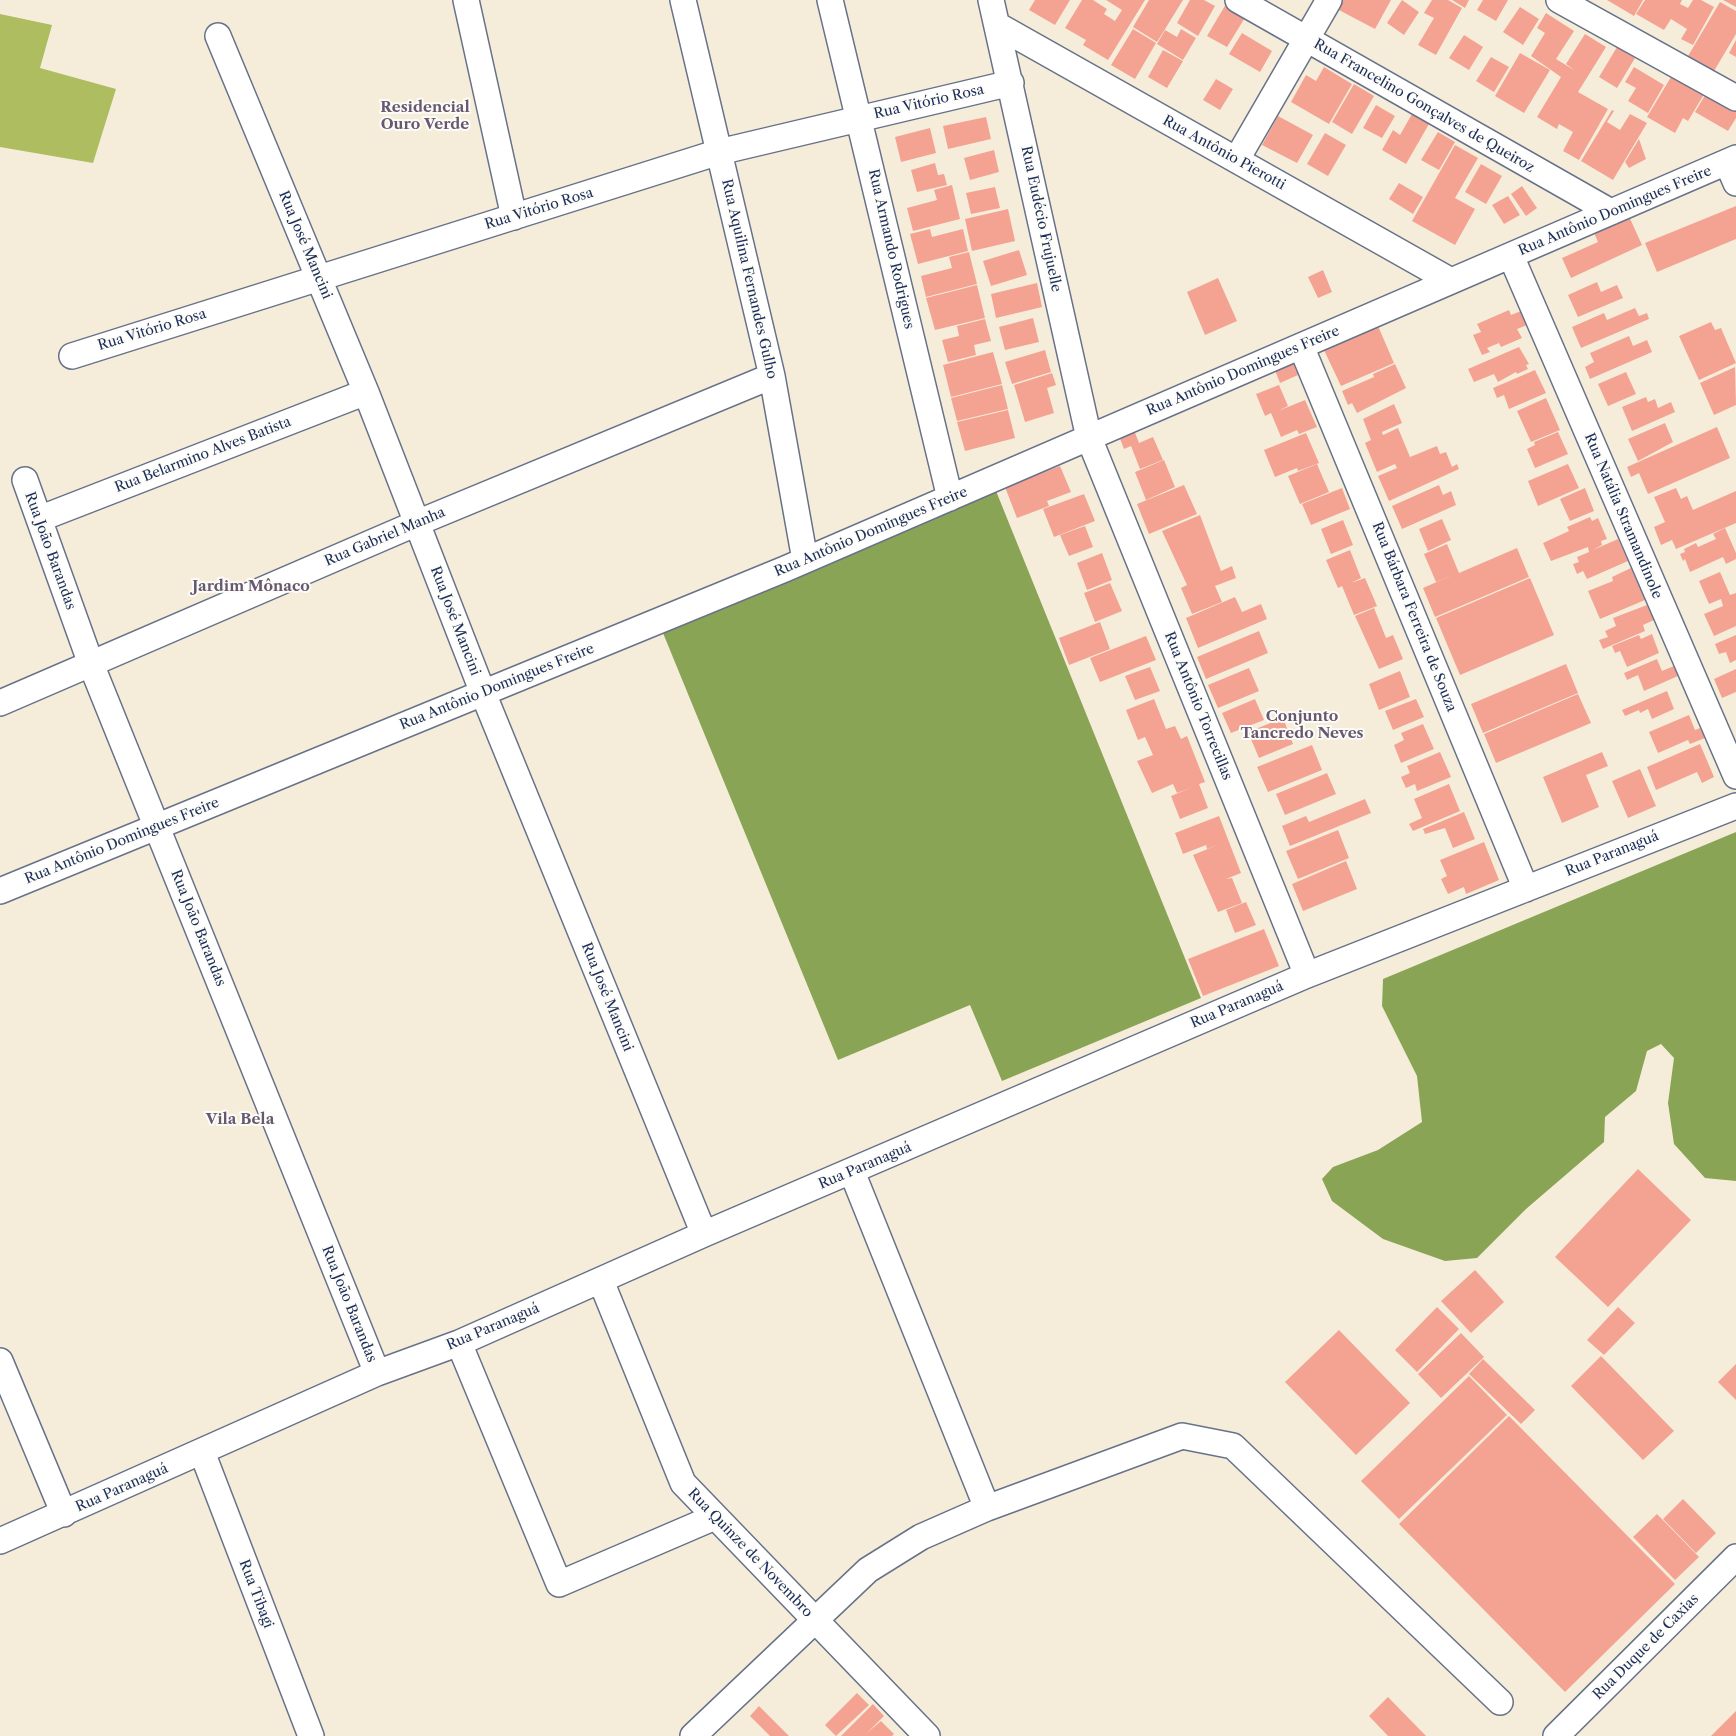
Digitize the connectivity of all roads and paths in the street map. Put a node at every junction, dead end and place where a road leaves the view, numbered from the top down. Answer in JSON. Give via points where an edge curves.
{"nodes":[{"id":1,"x":466,"y":0,"type":"edge"},
{"id":2,"x":682,"y":0,"type":"edge"},
{"id":3,"x":830,"y":0,"type":"edge"},
{"id":4,"x":991,"y":0,"type":"edge"},
{"id":5,"x":1238,"y":0,"type":"edge"},
{"id":6,"x":1328,"y":0,"type":"edge"},
{"id":7,"x":1560,"y":0,"type":"edge"},
{"id":8,"x":997,"y":25,"type":"junction"},
{"id":9,"x":218,"y":36,"type":"dead end"},
{"id":10,"x":1307,"y":39,"type":"junction"},
{"id":11,"x":1011,"y":83,"type":"junction"},
{"id":12,"x":1736,"y":98,"type":"edge"},
{"id":13,"x":860,"y":118,"type":"junction"},
{"id":14,"x":720,"y":152,"type":"junction"},
{"id":15,"x":1237,"y":159,"type":"junction"},
{"id":16,"x":1733,"y":168,"type":"edge"},
{"id":17,"x":1610,"y":212,"type":"junction"},
{"id":18,"x":514,"y":217,"type":"junction"},
{"id":19,"x":1511,"y":256,"type":"junction"},
{"id":20,"x":318,"y":278,"type":"junction"},
{"id":21,"x":1451,"y":281,"type":"junction"},
{"id":22,"x":1301,"y":346,"type":"junction"},
{"id":23,"x":72,"y":356,"type":"dead end"},
{"id":24,"x":772,"y":376,"type":"junction"},
{"id":25,"x":366,"y":392,"type":"junction"},
{"id":26,"x":1088,"y":438,"type":"junction"},
{"id":27,"x":25,"y":480,"type":"dead end"},
{"id":28,"x":950,"y":498,"type":"junction"},
{"id":29,"x":39,"y":519,"type":"junction"},
{"id":30,"x":417,"y":523,"type":"junction"},
{"id":31,"x":805,"y":560,"type":"junction"},
{"id":32,"x":91,"y":664,"type":"junction"},
{"id":33,"x":483,"y":693,"type":"junction"},
{"id":34,"x":0,"y":703,"type":"edge"},
{"id":35,"x":1736,"y":776,"type":"edge"},
{"id":36,"x":1736,"y":806,"type":"edge"},
{"id":37,"x":157,"y":826,"type":"junction"},
{"id":38,"x":1526,"y":888,"type":"junction"},
{"id":39,"x":0,"y":891,"type":"edge"},
{"id":40,"x":1307,"y":975,"type":"junction"},
{"id":41,"x":852,"y":1172,"type":"junction"},
{"id":42,"x":704,"y":1234,"type":"junction"},
{"id":43,"x":601,"y":1281,"type":"junction"},
{"id":44,"x":459,"y":1343,"type":"junction"},
{"id":45,"x":0,"y":1361,"type":"edge"},
{"id":46,"x":377,"y":1373,"type":"junction"},
{"id":47,"x":202,"y":1452,"type":"junction"},
{"id":48,"x":987,"y":1508,"type":"junction"},
{"id":49,"x":64,"y":1514,"type":"junction"},
{"id":50,"x":715,"y":1517,"type":"junction"},
{"id":51,"x":0,"y":1541,"type":"edge"},
{"id":52,"x":1736,"y":1557,"type":"edge"},
{"id":53,"x":815,"y":1621,"type":"junction"},
{"id":54,"x":1500,"y":1702,"type":"dead end"},
{"id":55,"x":311,"y":1736,"type":"edge"},
{"id":56,"x":693,"y":1736,"type":"edge"},
{"id":57,"x":927,"y":1736,"type":"edge"},
{"id":58,"x":1556,"y":1736,"type":"edge"}],
"edges":[{"from":1,"to":18,"type":"street"},
{"from":2,"to":14,"type":"street","name":"Rua Aquilina Fernandes Gulho"},
{"from":3,"to":13,"type":"street","name":"Rua Armando Rodrigues"},
{"from":4,"to":8,"type":"street","name":"Rua Eudécio Frujuelle"},
{"from":5,"to":10,"type":"street","name":"Rua Francelino Gonçalves de Queiroz"},
{"from":6,"to":10,"type":"street"},
{"from":7,"to":12,"type":"street"},
{"from":8,"to":11,"type":"street","name":"Rua Eudécio Frujuelle"},
{"from":8,"to":15,"type":"street","name":"Rua Antônio Pierotti"},
{"from":9,"to":20,"type":"street","name":"Rua José Mancini"},
{"from":10,"to":15,"type":"street"},
{"from":10,"to":17,"type":"street","name":"Rua Francelino Gonçalves de Queiroz"},
{"from":11,"to":13,"type":"street","name":"Rua Vitório Rosa"},
{"from":11,"to":26,"type":"street","name":"Rua Eudécio Frujuelle"},
{"from":13,"to":14,"type":"street","name":"Rua Vitório Rosa"},
{"from":13,"to":28,"type":"street","name":"Rua Armando Rodrigues"},
{"from":14,"to":18,"type":"street","name":"Rua Vitório Rosa"},
{"from":14,"to":24,"type":"street","name":"Rua Aquilina Fernandes Gulho"},
{"from":15,"to":21,"type":"street","name":"Rua Antônio Pierotti"},
{"from":16,"to":17,"type":"street","name":"Rua Antônio Domingues Freire"},
{"from":17,"to":19,"type":"street","name":"Rua Antônio Domingues Freire"},
{"from":18,"to":20,"type":"street","name":"Rua Vitório Rosa"},
{"from":19,"to":21,"type":"street","name":"Rua Antônio Domingues Freire"},
{"from":19,"to":35,"type":"street","name":"Rua Natália Stramandinole"},
{"from":20,"to":23,"type":"street","name":"Rua Vitório Rosa"},
{"from":20,"to":25,"type":"street","name":"Rua José Mancini"},
{"from":21,"to":22,"type":"street","name":"Rua Antônio Domingues Freire"},
{"from":22,"to":26,"type":"street","name":"Rua Antônio Domingues Freire"},
{"from":22,"to":38,"type":"street","name":"Rua Bárbara Ferreira de Souza"},
{"from":24,"to":30,"type":"street","name":"Rua Gabriel Manha"},
{"from":24,"to":31,"type":"street","name":"Rua Aquilina Fernandes Gulho"},
{"from":25,"to":29,"type":"street","name":"Rua Belarmino Alves Batista"},
{"from":25,"to":30,"type":"street","name":"Rua José Mancini"},
{"from":26,"to":28,"type":"street","name":"Rua Antônio Domingues Freire"},
{"from":26,"to":40,"type":"street","name":"Rua Antônio Torrecillas"},
{"from":27,"to":29,"type":"street","name":"Rua João Barandas"},
{"from":28,"to":31,"type":"street","name":"Rua Antônio Domingues Freire"},
{"from":29,"to":32,"type":"street","name":"Rua João Barandas"},
{"from":30,"to":32,"type":"street","name":"Rua Gabriel Manha"},
{"from":30,"to":33,"type":"street","name":"Rua José Mancini"},
{"from":31,"to":33,"type":"street","name":"Rua Antônio Domingues Freire"},
{"from":32,"to":34,"type":"street","name":"Rua Gabriel Manha"},
{"from":32,"to":37,"type":"street","name":"Rua João Barandas"},
{"from":33,"to":37,"type":"street","name":"Rua Antônio Domingues Freire"},
{"from":33,"to":42,"type":"street","name":"Rua José Mancini"},
{"from":36,"to":38,"type":"street","name":"Rua Paranaguá"},
{"from":37,"to":39,"type":"street","name":"Rua Antônio Domingues Freire"},
{"from":37,"to":46,"type":"street","name":"Rua João Barandas"},
{"from":38,"to":40,"type":"street","name":"Rua Paranaguá"},
{"from":40,"to":41,"type":"street","name":"Rua Paranaguá"},
{"from":41,"to":42,"type":"street","name":"Rua Paranaguá"},
{"from":41,"to":48,"type":"street"},
{"from":42,"to":43,"type":"street","name":"Rua Paranaguá"},
{"from":43,"to":44,"type":"street","name":"Rua Paranaguá"},
{"from":43,"to":50,"type":"street","name":"Rua Quinze de Novembro","via":[[682,1483]]},
{"from":44,"to":46,"type":"street","name":"Rua Paranaguá"},
{"from":44,"to":50,"type":"street","via":[[559,1584]]},
{"from":45,"to":49,"type":"street"},
{"from":46,"to":47,"type":"street","name":"Rua Paranaguá"},
{"from":47,"to":49,"type":"street","name":"Rua Paranaguá"},
{"from":47,"to":55,"type":"street","name":"Rua Tibagi"},
{"from":48,"to":53,"type":"street","via":[[921,1537],[868,1570]]},
{"from":48,"to":54,"type":"street","via":[[1182,1436],[1233,1446]]},
{"from":49,"to":51,"type":"street","name":"Rua Paranaguá"},
{"from":50,"to":53,"type":"street","name":"Rua Quinze de Novembro"},
{"from":52,"to":58,"type":"street","name":"Rua Duque de Caxias"},
{"from":53,"to":56,"type":"street"},
{"from":53,"to":57,"type":"street","name":"Rua Quinze de Novembro"}]}
